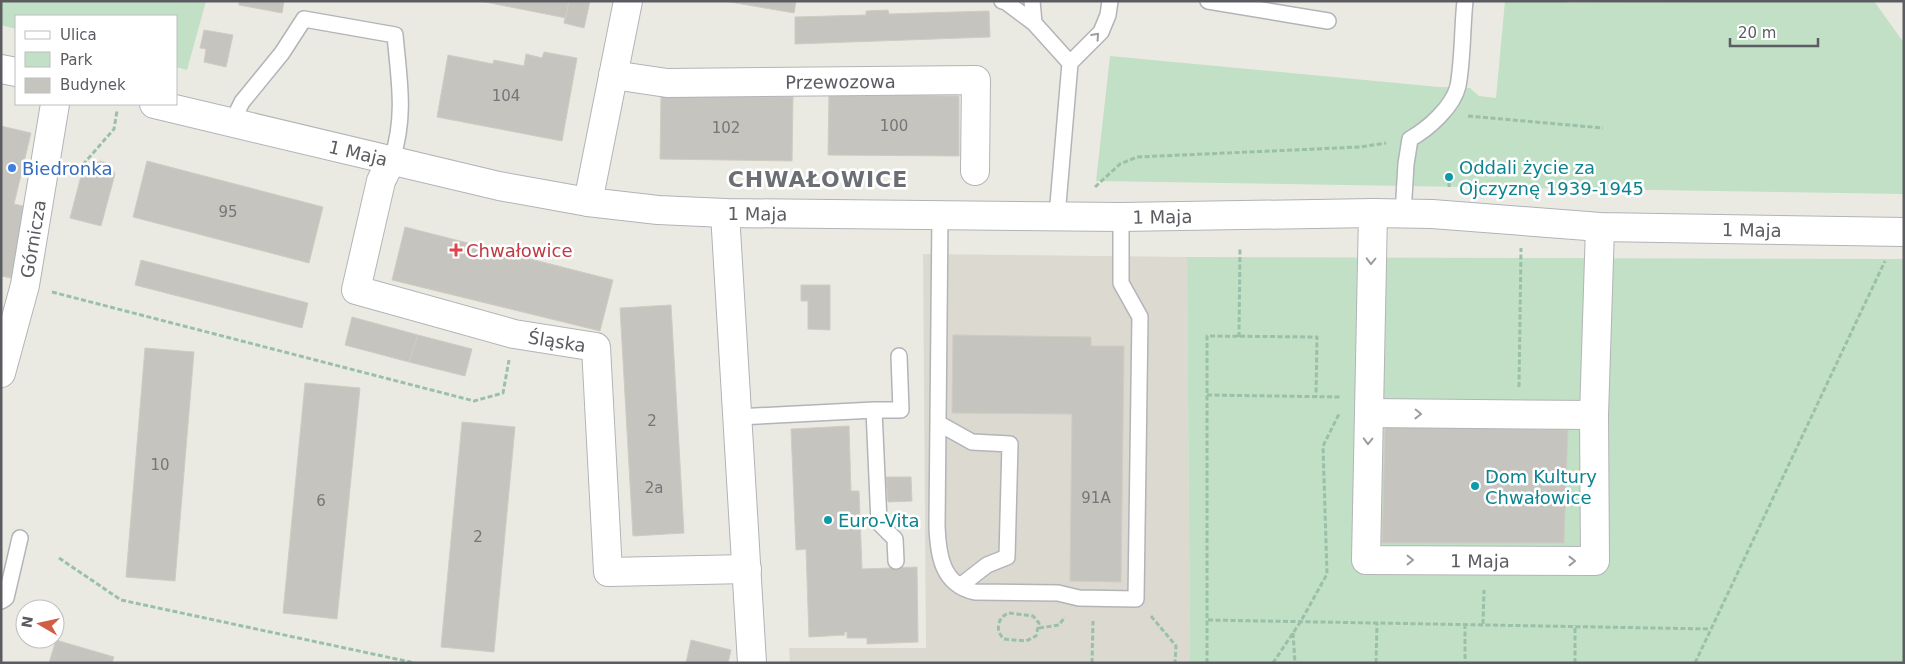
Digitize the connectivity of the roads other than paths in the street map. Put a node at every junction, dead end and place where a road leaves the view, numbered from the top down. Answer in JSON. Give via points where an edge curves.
{"nodes":[{"id":1,"x":628,"y":1,"type":"edge"},
{"id":2,"x":1002,"y":1,"type":"edge"},
{"id":3,"x":1032,"y":1,"type":"edge"},
{"id":4,"x":1110,"y":1,"type":"edge"},
{"id":5,"x":1208,"y":1,"type":"edge"},
{"id":6,"x":1464,"y":1,"type":"edge"},
{"id":7,"x":1328,"y":21,"type":"dead end"},
{"id":8,"x":1034,"y":23,"type":"junction"},
{"id":9,"x":1070,"y":64,"type":"junction"},
{"id":10,"x":1,"y":69,"type":"edge"},
{"id":11,"x":15,"y":72,"type":"edge"},
{"id":12,"x":614,"y":75,"type":"junction"},
{"id":13,"x":55,"y":105,"type":"edge"},
{"id":14,"x":158,"y":105,"type":"edge"},
{"id":15,"x":232,"y":122,"type":"junction"},
{"id":16,"x":392,"y":159,"type":"junction"},
{"id":17,"x":975,"y":170,"type":"dead end"},
{"id":18,"x":588,"y":202,"type":"junction"},
{"id":19,"x":725,"y":213,"type":"junction"},
{"id":20,"x":1373,"y":213,"type":"junction"},
{"id":21,"x":1403,"y":214,"type":"junction"},
{"id":22,"x":940,"y":215,"type":"junction"},
{"id":23,"x":1057,"y":216,"type":"junction"},
{"id":24,"x":1121,"y":216,"type":"junction"},
{"id":25,"x":1600,"y":227,"type":"junction"},
{"id":26,"x":1904,"y":232,"type":"edge"},
{"id":27,"x":899,"y":356,"type":"dead end"},
{"id":28,"x":1,"y":373,"type":"edge"},
{"id":29,"x":1362,"y":403,"type":"junction"},
{"id":30,"x":874,"y":410,"type":"junction"},
{"id":31,"x":1594,"y":415,"type":"junction"},
{"id":32,"x":737,"y":417,"type":"junction"},
{"id":33,"x":938,"y":423,"type":"junction"},
{"id":34,"x":20,"y":538,"type":"dead end"},
{"id":35,"x":896,"y":561,"type":"dead end"},
{"id":36,"x":747,"y":569,"type":"junction"},
{"id":37,"x":960,"y":586,"type":"junction"},
{"id":38,"x":1,"y":601,"type":"edge"},
{"id":39,"x":752,"y":663,"type":"edge"}],
"edges":[{"from":1,"to":12,"type":"street"},
{"from":2,"to":8,"type":"lane"},
{"from":3,"to":8,"type":"lane"},
{"from":9,"to":4,"type":"lane","one_way":true,"via":[[1101,32]]},
{"from":5,"to":7,"type":"lane"},
{"from":6,"to":21,"type":"lane","via":[[1458,88],[1438,120],[1410,139]]},
{"from":8,"to":9,"type":"lane"},
{"from":9,"to":23,"type":"lane"},
{"from":10,"to":11,"type":"street"},
{"from":12,"to":17,"type":"street","name":"Przewozowa","via":[[667,83],[976,80]]},
{"from":12,"to":18,"type":"street"},
{"from":13,"to":28,"type":"street","name":"Górnicza","via":[[25,285]]},
{"from":14,"to":15,"type":"street","name":"1 Maja"},
{"from":15,"to":16,"type":"street","name":"1 Maja"},
{"from":15,"to":16,"type":"lane","via":[[242,102],[282,53],[304,19],[394,35],[402,107],[399,138]]},
{"from":16,"to":18,"type":"street","name":"1 Maja","via":[[499,186]]},
{"from":16,"to":36,"type":"street","name":"Śląska","via":[[381,181],[356,290],[514,334],[596,347],[608,572]]},
{"from":18,"to":19,"type":"street","name":"1 Maja"},
{"from":19,"to":22,"type":"street","name":"1 Maja"},
{"from":19,"to":32,"type":"street"},
{"from":20,"to":21,"type":"street","name":"1 Maja"},
{"from":20,"to":24,"type":"street","name":"1 Maja"},
{"from":20,"to":29,"type":"street","name":"1 Maja","one_way":true},
{"from":21,"to":25,"type":"street","name":"1 Maja"},
{"from":22,"to":23,"type":"street","name":"1 Maja"},
{"from":22,"to":33,"type":"lane"},
{"from":23,"to":24,"type":"street","name":"1 Maja"},
{"from":24,"to":37,"type":"lane","via":[[1121,283],[1140,316],[1136,599],[1079,598],[1058,593],[989,593]]},
{"from":25,"to":26,"type":"street","name":"1 Maja"},
{"from":25,"to":31,"type":"street","name":"1 Maja"},
{"from":27,"to":30,"type":"lane","via":[[901,410]]},
{"from":29,"to":31,"type":"street","one_way":true,"via":[[1519,415]]},
{"from":29,"to":31,"type":"street","name":"1 Maja","one_way":true,"via":[[1366,560],[1595,561]]},
{"from":30,"to":32,"type":"lane"},
{"from":30,"to":35,"type":"lane","via":[[879,523],[895,538]]},
{"from":32,"to":36,"type":"street"},
{"from":33,"to":37,"type":"lane","via":[[937,546],[941,564]]},
{"from":33,"to":37,"type":"lane","via":[[972,442],[1010,444],[1007,557],[987,566]]},
{"from":34,"to":38,"type":"lane","via":[[6,598]]},
{"from":36,"to":39,"type":"street"}]}
